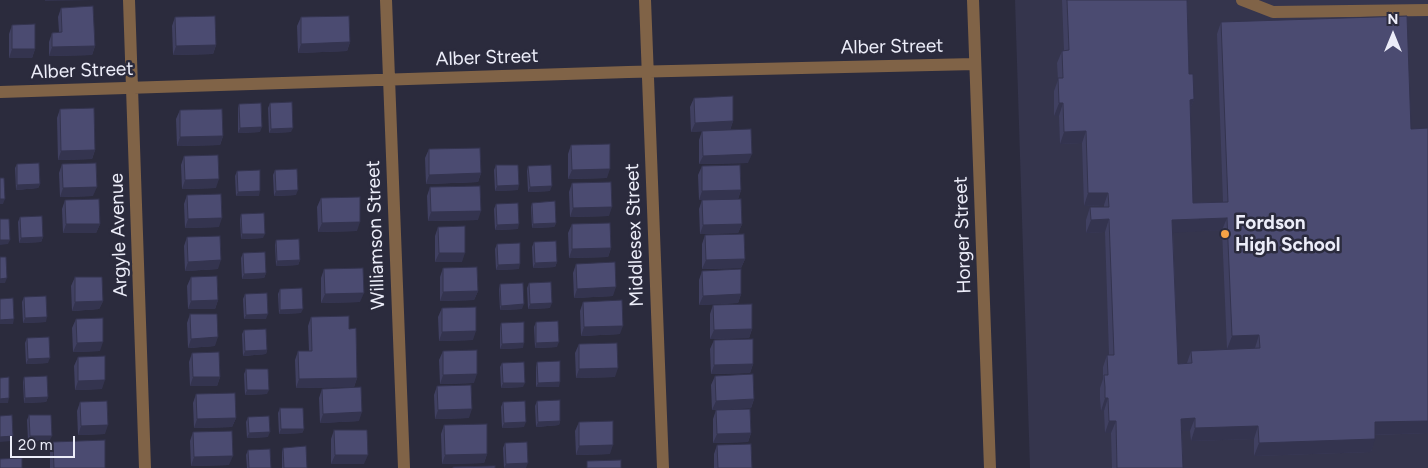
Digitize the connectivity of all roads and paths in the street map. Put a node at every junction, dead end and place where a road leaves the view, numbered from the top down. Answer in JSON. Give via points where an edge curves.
{"nodes":[{"id":1,"x":130,"y":0,"type":"edge"},
{"id":2,"x":386,"y":0,"type":"edge"},
{"id":3,"x":645,"y":0,"type":"edge"},
{"id":4,"x":973,"y":0,"type":"edge"},
{"id":5,"x":1242,"y":0,"type":"edge"},
{"id":6,"x":1428,"y":10,"type":"edge"},
{"id":7,"x":975,"y":64,"type":"junction"},
{"id":8,"x":647,"y":72,"type":"junction"},
{"id":9,"x":388,"y":80,"type":"junction"},
{"id":10,"x":132,"y":88,"type":"junction"},
{"id":11,"x":0,"y":92,"type":"edge"},
{"id":12,"x":145,"y":468,"type":"edge"},
{"id":13,"x":404,"y":468,"type":"edge"},
{"id":14,"x":663,"y":468,"type":"edge"},
{"id":15,"x":990,"y":468,"type":"edge"}],
"edges":[{"from":1,"to":10,"type":"street","name":"Argyle Avenue"},
{"from":2,"to":9,"type":"street","name":"Williamson Street"},
{"from":3,"to":8,"type":"street","name":"Middlesex Street"},
{"from":4,"to":7,"type":"street","name":"Horger Street"},
{"from":5,"to":6,"type":"street","via":[[1273,12]]},
{"from":7,"to":8,"type":"street","name":"Alber Street"},
{"from":7,"to":15,"type":"street","name":"Horger Street"},
{"from":8,"to":9,"type":"street","name":"Alber Street"},
{"from":8,"to":14,"type":"street","name":"Middlesex Street"},
{"from":9,"to":10,"type":"street","name":"Alber Street"},
{"from":9,"to":13,"type":"street","name":"Williamson Street"},
{"from":10,"to":11,"type":"street","name":"Alber Street"},
{"from":10,"to":12,"type":"street","name":"Argyle Avenue"}]}
